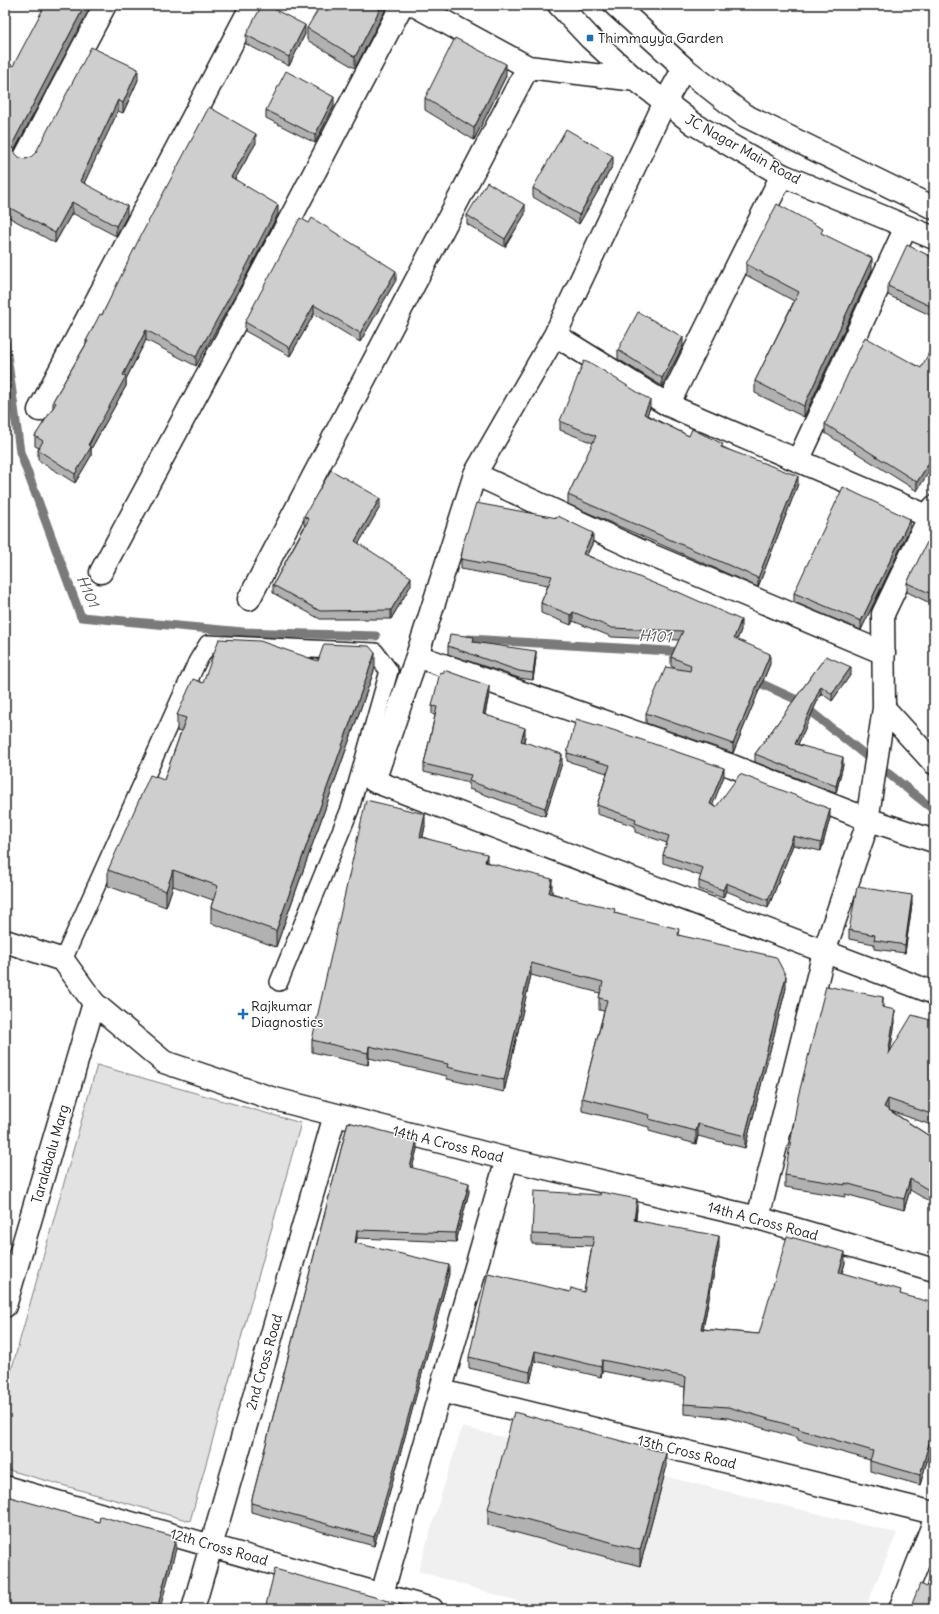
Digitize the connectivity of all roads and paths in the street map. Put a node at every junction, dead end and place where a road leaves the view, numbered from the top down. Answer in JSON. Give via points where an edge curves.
{"nodes":[{"id":1,"x":105,"y":5,"type":"edge"},
{"id":2,"x":252,"y":5,"type":"edge"},
{"id":3,"x":402,"y":5,"type":"edge"},
{"id":4,"x":414,"y":5,"type":"edge"},
{"id":5,"x":559,"y":5,"type":"edge"},
{"id":6,"x":615,"y":5,"type":"edge"},
{"id":7,"x":528,"y":67,"type":"junction"},
{"id":8,"x":684,"y":68,"type":"junction"},
{"id":9,"x":636,"y":80,"type":"junction"},
{"id":10,"x":665,"y":102,"type":"junction"},
{"id":11,"x":25,"y":157,"type":"edge"},
{"id":12,"x":782,"y":175,"type":"junction"},
{"id":13,"x":934,"y":208,"type":"edge"},
{"id":14,"x":906,"y":227,"type":"junction"},
{"id":15,"x":934,"y":238,"type":"edge"},
{"id":16,"x":555,"y":335,"type":"junction"},
{"id":17,"x":668,"y":405,"type":"junction"},
{"id":18,"x":39,"y":410,"type":"dead end"},
{"id":19,"x":798,"y":462,"type":"junction"},
{"id":20,"x":475,"y":474,"type":"junction"},
{"id":21,"x":932,"y":512,"type":"edge"},
{"id":22,"x":101,"y":572,"type":"dead end"},
{"id":23,"x":249,"y":599,"type":"dead end"},
{"id":24,"x":884,"y":653,"type":"junction"},
{"id":25,"x":417,"y":656,"type":"junction"},
{"id":26,"x":884,"y":708,"type":"junction"},
{"id":27,"x":934,"y":764,"type":"edge"},
{"id":28,"x":867,"y":819,"type":"junction"},
{"id":29,"x":934,"y":841,"type":"edge"},
{"id":30,"x":5,"y":941,"type":"edge"},
{"id":31,"x":824,"y":952,"type":"junction"},
{"id":32,"x":64,"y":960,"type":"junction"},
{"id":33,"x":278,"y":982,"type":"dead end"},
{"id":34,"x":934,"y":993,"type":"edge"},
{"id":35,"x":94,"y":1003,"type":"junction"},
{"id":36,"x":335,"y":1115,"type":"junction"},
{"id":37,"x":507,"y":1159,"type":"junction"},
{"id":38,"x":758,"y":1218,"type":"junction"},
{"id":39,"x":934,"y":1270,"type":"edge"},
{"id":40,"x":5,"y":1306,"type":"edge"},
{"id":41,"x":441,"y":1391,"type":"junction"},
{"id":42,"x":5,"y":1487,"type":"edge"},
{"id":43,"x":934,"y":1513,"type":"edge"},
{"id":44,"x":934,"y":1522,"type":"edge"},
{"id":45,"x":212,"y":1545,"type":"junction"},
{"id":46,"x":382,"y":1594,"type":"junction"},
{"id":47,"x":193,"y":1609,"type":"edge"},
{"id":48,"x":432,"y":1609,"type":"edge"},
{"id":49,"x":900,"y":1609,"type":"edge"}],
"edges":[{"from":1,"to":11,"type":"street"},
{"from":2,"to":18,"type":"street"},
{"from":3,"to":22,"type":"street"},
{"from":4,"to":7,"type":"street"},
{"from":5,"to":9,"type":"street","name":"JC Nagar Main Road","via":[[590,38]]},
{"from":6,"to":8,"type":"street"},
{"from":7,"to":9,"type":"street"},
{"from":7,"to":23,"type":"street"},
{"from":8,"to":10,"type":"street"},
{"from":8,"to":13,"type":"street","via":[[744,115],[888,188]]},
{"from":9,"to":10,"type":"street","name":"JC Nagar Main Road"},
{"from":10,"to":12,"type":"street","name":"JC Nagar Main Road","via":[[694,124]]},
{"from":10,"to":16,"type":"street"},
{"from":12,"to":14,"type":"street","name":"JC Nagar Main Road"},
{"from":12,"to":17,"type":"street"},
{"from":14,"to":15,"type":"street","name":"JC Nagar Main Road"},
{"from":14,"to":19,"type":"street"},
{"from":16,"to":17,"type":"street"},
{"from":16,"to":20,"type":"street"},
{"from":17,"to":19,"type":"street"},
{"from":19,"to":21,"type":"street"},
{"from":20,"to":24,"type":"street","via":[[641,550]]},
{"from":20,"to":25,"type":"street"},
{"from":21,"to":24,"type":"street","via":[[883,614]]},
{"from":24,"to":26,"type":"street"},
{"from":25,"to":28,"type":"street","via":[[732,766]]},
{"from":25,"to":31,"type":"street","via":[[374,782]]},
{"from":26,"to":27,"type":"street"},
{"from":26,"to":28,"type":"street"},
{"from":28,"to":29,"type":"street"},
{"from":28,"to":31,"type":"street"},
{"from":30,"to":32,"type":"street"},
{"from":31,"to":34,"type":"street"},
{"from":31,"to":38,"type":"street"},
{"from":32,"to":33,"type":"lane","via":[[197,662],[208,644],[375,652],[390,671],[350,809]]},
{"from":32,"to":35,"type":"street","name":"14th A Cross Road"},
{"from":35,"to":36,"type":"street","name":"14th A Cross Road","via":[[164,1062],[271,1098]]},
{"from":35,"to":40,"type":"street","name":"Taralabalu Marg"},
{"from":36,"to":37,"type":"street","name":"14th A Cross Road"},
{"from":36,"to":45,"type":"street","name":"2nd Cross Road"},
{"from":37,"to":38,"type":"street","name":"14th A Cross Road"},
{"from":37,"to":41,"type":"street"},
{"from":38,"to":39,"type":"street","name":"14th A Cross Road"},
{"from":41,"to":43,"type":"street","name":"13th Cross Road"},
{"from":41,"to":46,"type":"street"},
{"from":42,"to":45,"type":"street","name":"12th Cross Road"},
{"from":44,"to":49,"type":"street"},
{"from":45,"to":46,"type":"street","name":"12th Cross Road"},
{"from":45,"to":47,"type":"street","name":"2nd Cross Road"},
{"from":46,"to":48,"type":"street","name":"12th Cross Road"}]}
